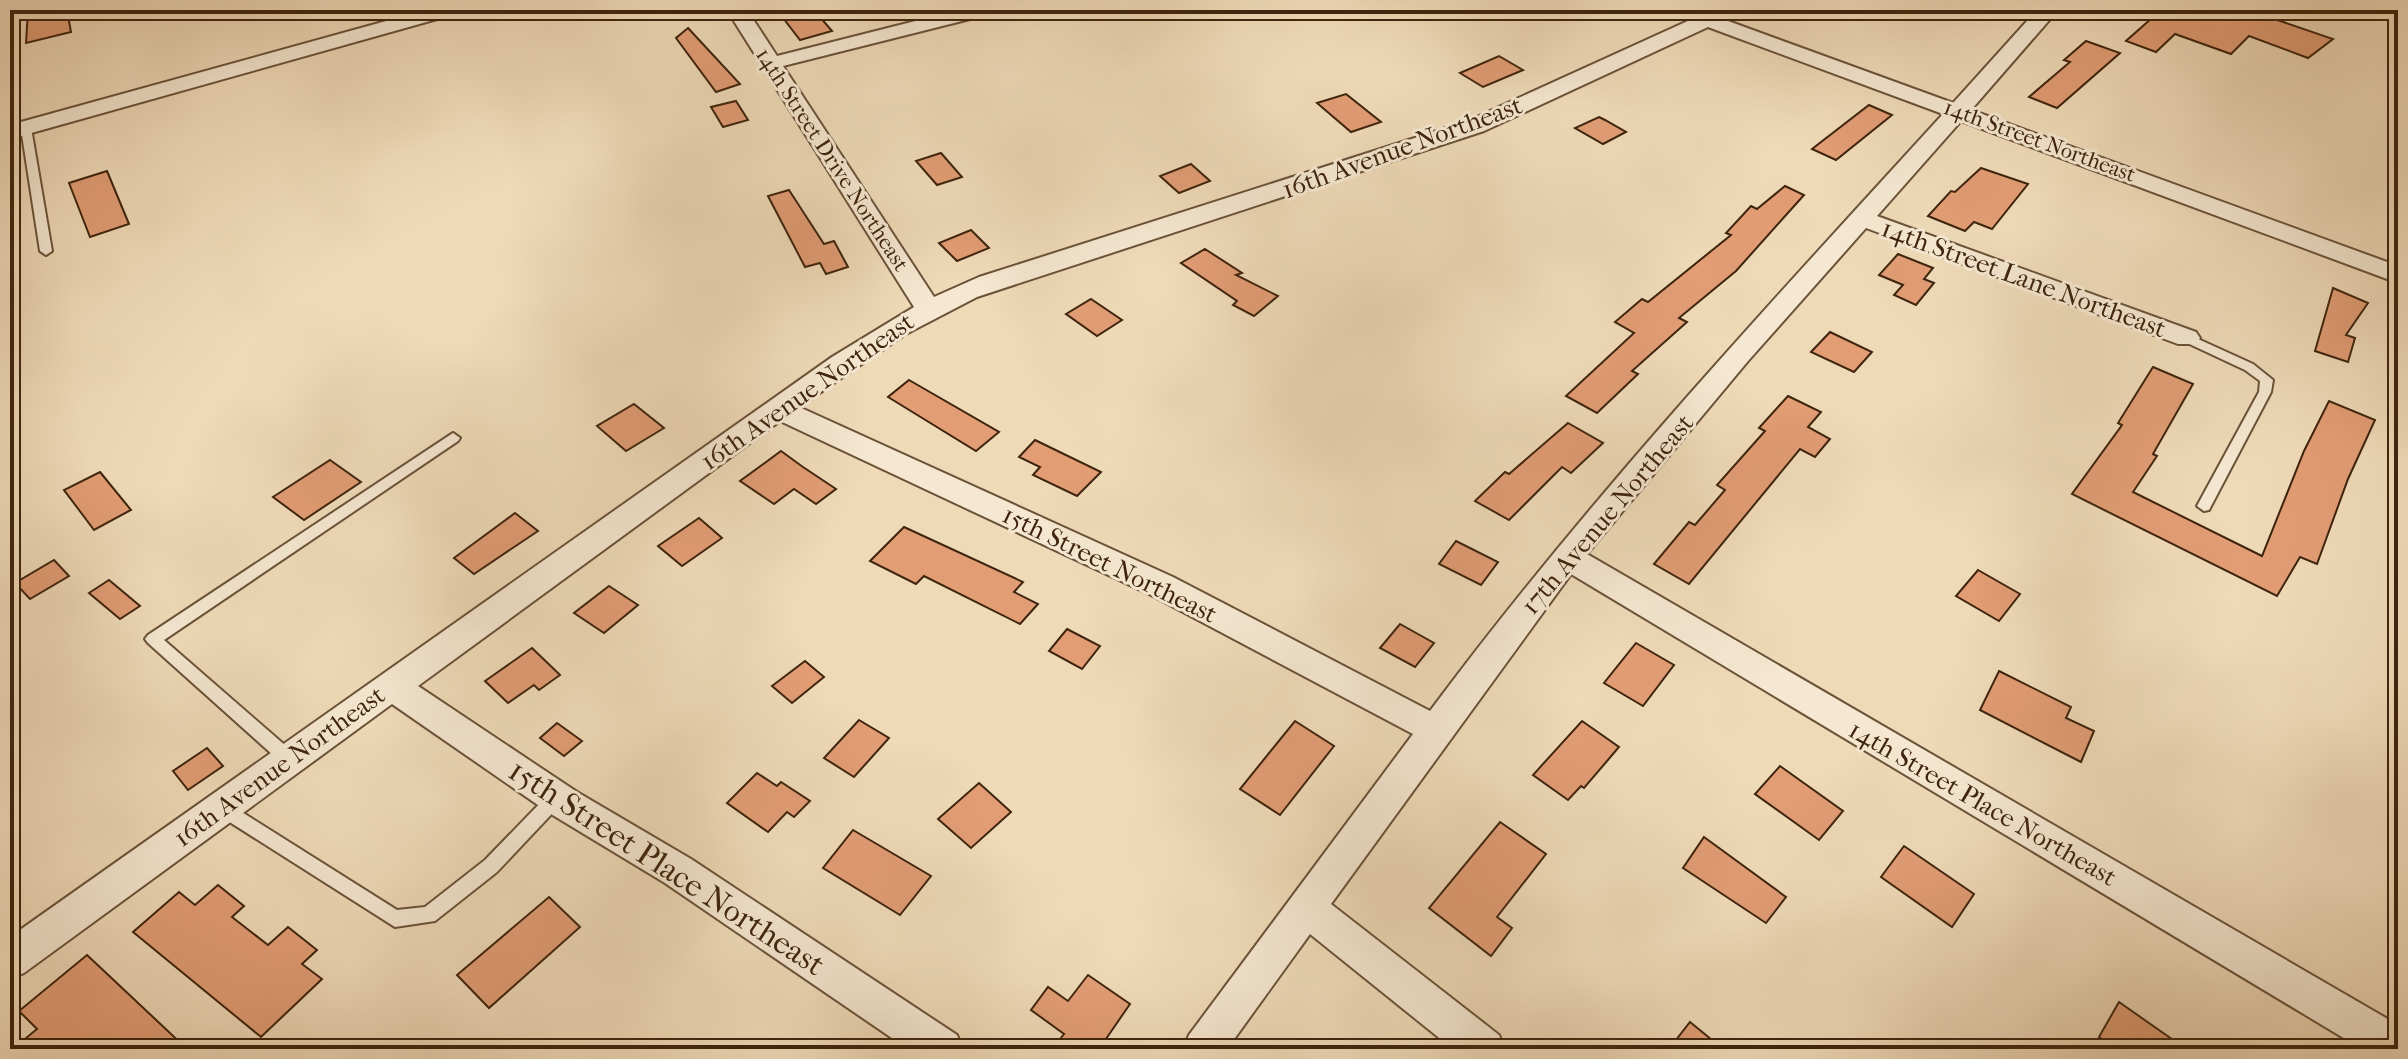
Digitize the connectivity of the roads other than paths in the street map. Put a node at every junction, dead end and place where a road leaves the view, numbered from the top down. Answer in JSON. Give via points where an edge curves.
{"nodes":[{"id":1,"x":448,"y":10,"type":"edge"},
{"id":2,"x":737,"y":10,"type":"edge"},
{"id":3,"x":983,"y":10,"type":"edge"},
{"id":4,"x":1680,"y":10,"type":"edge"},
{"id":5,"x":2048,"y":10,"type":"edge"},
{"id":6,"x":386,"y":18,"type":"edge"},
{"id":7,"x":1707,"y":20,"type":"junction"},
{"id":8,"x":772,"y":63,"type":"junction"},
{"id":9,"x":1958,"y":110,"type":"junction"},
{"id":10,"x":18,"y":130,"type":"edge"},
{"id":11,"x":1861,"y":218,"type":"junction"},
{"id":12,"x":46,"y":251,"type":"dead end"},
{"id":13,"x":2398,"y":275,"type":"edge"},
{"id":14,"x":928,"y":308,"type":"junction"},
{"id":15,"x":2187,"y":338,"type":"joint"},
{"id":16,"x":779,"y":409,"type":"junction"},
{"id":17,"x":453,"y":438,"type":"dead end"},
{"id":18,"x":2204,"y":506,"type":"dead end"},
{"id":19,"x":1567,"y":557,"type":"junction"},
{"id":20,"x":392,"y":686,"type":"junction"},
{"id":21,"x":1436,"y":730,"type":"junction"},
{"id":22,"x":289,"y":759,"type":"junction"},
{"id":23,"x":557,"y":798,"type":"junction"},
{"id":24,"x":221,"y":808,"type":"junction"},
{"id":25,"x":1308,"y":909,"type":"junction"},
{"id":26,"x":10,"y":960,"type":"edge"},
{"id":27,"x":2398,"y":1048,"type":"edge"},
{"id":28,"x":943,"y":1049,"type":"edge"},
{"id":29,"x":1203,"y":1049,"type":"edge"},
{"id":30,"x":1485,"y":1049,"type":"edge"}],
"edges":[{"from":1,"to":6,"type":"street"},
{"from":2,"to":8,"type":"street","name":"14th Street Drive Northeast"},
{"from":3,"to":8,"type":"street"},
{"from":4,"to":7,"type":"street","name":"14th Street Northeast"},
{"from":5,"to":9,"type":"street","name":"17th Avenue Northeast"},
{"from":6,"to":10,"type":"street"},
{"from":7,"to":9,"type":"street","name":"14th Street Northeast"},
{"from":7,"to":14,"type":"street","name":"16th Avenue Northeast","via":[[1476,126],[988,283]]},
{"from":8,"to":14,"type":"street","name":"14th Street Drive Northeast"},
{"from":9,"to":11,"type":"street","name":"17th Avenue Northeast"},
{"from":9,"to":13,"type":"street","name":"14th Street Northeast"},
{"from":10,"to":12,"type":"lane"},
{"from":11,"to":15,"type":"street","name":"14th Street Lane Northeast"},
{"from":11,"to":19,"type":"street","name":"17th Avenue Northeast"},
{"from":14,"to":16,"type":"street","name":"16th Avenue Northeast"},
{"from":15,"to":18,"type":"lane","via":[[2267,380]]},
{"from":16,"to":20,"type":"street","name":"16th Avenue Northeast"},
{"from":16,"to":21,"type":"street","name":"15th Street Northeast","via":[[1162,586]]},
{"from":17,"to":22,"type":"lane","via":[[153,639]]},
{"from":19,"to":21,"type":"street","name":"17th Avenue Northeast"},
{"from":19,"to":27,"type":"street","name":"14th Street Place Northeast"},
{"from":20,"to":22,"type":"street","name":"16th Avenue Northeast"},
{"from":20,"to":23,"type":"street","name":"15th Street Place Northeast"},
{"from":21,"to":25,"type":"street","name":"17th Avenue Northeast"},
{"from":22,"to":24,"type":"street","name":"16th Avenue Northeast"},
{"from":23,"to":24,"type":"lane","via":[[491,866],[429,915],[395,919]]},
{"from":23,"to":28,"type":"street","name":"15th Street Place Northeast","via":[[678,871]]},
{"from":24,"to":26,"type":"street","name":"16th Avenue Northeast"},
{"from":25,"to":29,"type":"street","name":"17th Avenue Northeast"},
{"from":25,"to":30,"type":"street"}]}
